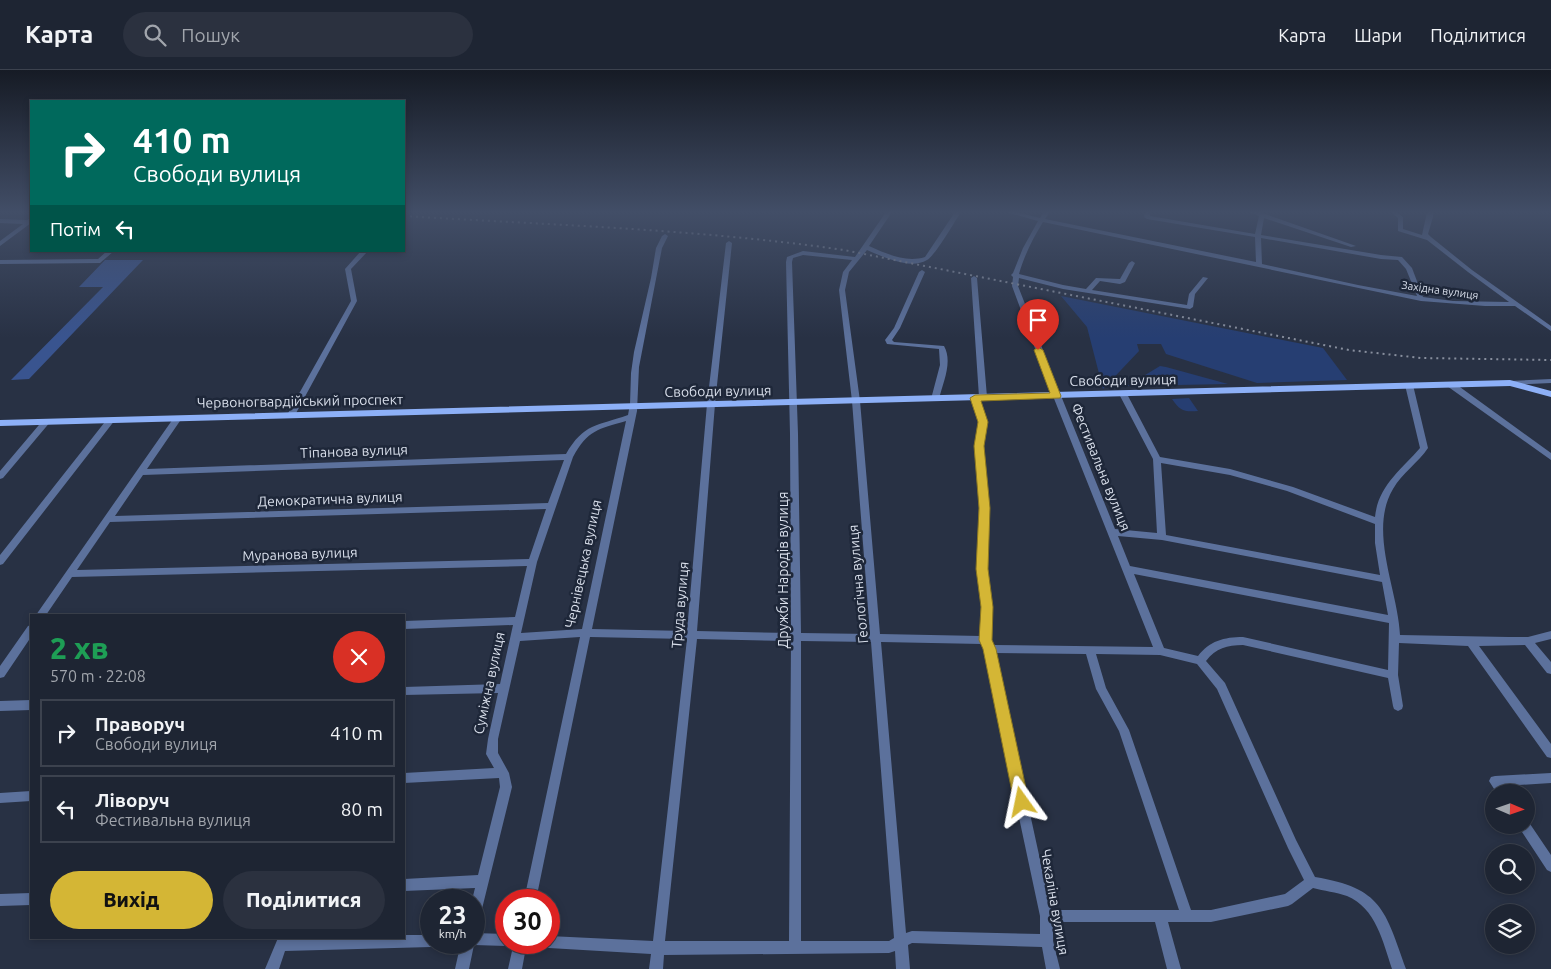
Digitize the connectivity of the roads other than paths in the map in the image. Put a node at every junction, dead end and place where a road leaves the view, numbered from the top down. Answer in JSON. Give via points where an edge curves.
{"nodes":[{"id":1,"x":108,"y":254,"type":"edge"},
{"id":2,"x":362,"y":254,"type":"edge"},
{"id":3,"x":658,"y":254,"type":"edge"},
{"id":4,"x":728,"y":254,"type":"edge"},
{"id":5,"x":801,"y":254,"type":"edge"},
{"id":6,"x":812,"y":254,"type":"edge"},
{"id":7,"x":860,"y":254,"type":"edge"},
{"id":8,"x":885,"y":254,"type":"edge"},
{"id":9,"x":931,"y":254,"type":"edge"},
{"id":10,"x":1024,"y":254,"type":"edge"},
{"id":11,"x":1202,"y":254,"type":"edge"},
{"id":12,"x":1259,"y":254,"type":"edge"},
{"id":13,"x":1363,"y":254,"type":"edge"},
{"id":14,"x":1449,"y":254,"type":"edge"},
{"id":15,"x":856,"y":259,"type":"junction"},
{"id":16,"x":0,"y":262,"type":"edge"},
{"id":17,"x":1132,"y":263,"type":"dead end"},
{"id":18,"x":1259,"y":265,"type":"junction"},
{"id":19,"x":922,"y":272,"type":"dead end"},
{"id":20,"x":1014,"y":275,"type":"junction"},
{"id":21,"x":974,"y":278,"type":"dead end"},
{"id":22,"x":1205,"y":278,"type":"dead end"},
{"id":23,"x":1089,"y":289,"type":"junction"},
{"id":24,"x":1421,"y":299,"type":"junction"},
{"id":25,"x":1517,"y":304,"type":"junction"},
{"id":26,"x":1551,"y":329,"type":"edge"},
{"id":27,"x":1551,"y":381,"type":"edge"},
{"id":28,"x":1510,"y":383,"type":"junction"},
{"id":29,"x":1450,"y":384,"type":"junction"},
{"id":30,"x":1409,"y":385,"type":"junction"},
{"id":31,"x":1123,"y":394,"type":"junction"},
{"id":32,"x":1551,"y":394,"type":"edge"},
{"id":33,"x":1056,"y":396,"type":"junction"},
{"id":34,"x":979,"y":398,"type":"junction"},
{"id":35,"x":935,"y":399,"type":"junction"},
{"id":36,"x":856,"y":401,"type":"junction"},
{"id":37,"x":795,"y":403,"type":"junction"},
{"id":38,"x":711,"y":404,"type":"junction"},
{"id":39,"x":601,"y":407,"type":"joint"},
{"id":40,"x":633,"y":412,"type":"junction"},
{"id":41,"x":292,"y":415,"type":"junction"},
{"id":42,"x":178,"y":418,"type":"junction"},
{"id":43,"x":112,"y":420,"type":"junction"},
{"id":44,"x":46,"y":422,"type":"junction"},
{"id":45,"x":0,"y":423,"type":"edge"},
{"id":46,"x":569,"y":457,"type":"junction"},
{"id":47,"x":1551,"y":457,"type":"edge"},
{"id":48,"x":1157,"y":459,"type":"junction"},
{"id":49,"x":141,"y":472,"type":"junction"},
{"id":50,"x":0,"y":476,"type":"edge"},
{"id":51,"x":552,"y":506,"type":"junction"},
{"id":52,"x":108,"y":519,"type":"junction"},
{"id":53,"x":1379,"y":522,"type":"junction"},
{"id":54,"x":1111,"y":532,"type":"junction"},
{"id":55,"x":1162,"y":537,"type":"junction"},
{"id":56,"x":0,"y":562,"type":"edge"},
{"id":57,"x":532,"y":562,"type":"junction"},
{"id":58,"x":1126,"y":568,"type":"junction"},
{"id":59,"x":69,"y":574,"type":"junction"},
{"id":60,"x":1385,"y":579,"type":"junction"},
{"id":61,"x":42,"y":614,"type":"edge"},
{"id":62,"x":1394,"y":620,"type":"junction"},
{"id":63,"x":519,"y":621,"type":"junction"},
{"id":64,"x":405,"y":625,"type":"edge"},
{"id":65,"x":585,"y":633,"type":"junction"},
{"id":66,"x":29,"y":634,"type":"edge"},
{"id":67,"x":692,"y":635,"type":"junction"},
{"id":68,"x":1551,"y":636,"type":"edge"},
{"id":69,"x":516,"y":637,"type":"junction"},
{"id":70,"x":797,"y":637,"type":"junction"},
{"id":71,"x":877,"y":639,"type":"junction"},
{"id":72,"x":1395,"y":639,"type":"junction"},
{"id":73,"x":1528,"y":641,"type":"junction"},
{"id":74,"x":1471,"y":642,"type":"junction"},
{"id":75,"x":987,"y":645,"type":"junction"},
{"id":76,"x":1090,"y":650,"type":"junction"},
{"id":77,"x":1160,"y":651,"type":"junction"},
{"id":78,"x":1200,"y":661,"type":"junction"},
{"id":79,"x":1551,"y":670,"type":"edge"},
{"id":80,"x":0,"y":674,"type":"edge"},
{"id":81,"x":1393,"y":675,"type":"junction"},
{"id":82,"x":504,"y":688,"type":"junction"},
{"id":83,"x":405,"y":691,"type":"edge"},
{"id":84,"x":30,"y":705,"type":"edge"},
{"id":85,"x":0,"y":706,"type":"edge"},
{"id":86,"x":1398,"y":706,"type":"dead end"},
{"id":87,"x":1551,"y":753,"type":"edge"},
{"id":88,"x":503,"y":773,"type":"junction"},
{"id":89,"x":405,"y":778,"type":"edge"},
{"id":90,"x":1551,"y":778,"type":"edge"},
{"id":91,"x":1497,"y":784,"type":"edge"},
{"id":92,"x":30,"y":796,"type":"edge"},
{"id":93,"x":0,"y":798,"type":"edge"},
{"id":94,"x":1530,"y":834,"type":"edge"},
{"id":95,"x":1551,"y":866,"type":"edge"},
{"id":96,"x":483,"y":881,"type":"junction"},
{"id":97,"x":1311,"y":882,"type":"junction"},
{"id":98,"x":405,"y":885,"type":"edge"},
{"id":99,"x":481,"y":889,"type":"edge"},
{"id":100,"x":532,"y":889,"type":"edge"},
{"id":101,"x":30,"y":899,"type":"edge"},
{"id":102,"x":0,"y":900,"type":"edge"},
{"id":103,"x":1046,"y":916,"type":"junction"},
{"id":104,"x":1160,"y":916,"type":"junction"},
{"id":105,"x":1187,"y":916,"type":"junction"},
{"id":106,"x":420,"y":940,"type":"edge"},
{"id":107,"x":283,"y":941,"type":"edge"},
{"id":108,"x":1047,"y":941,"type":"junction"},
{"id":109,"x":560,"y":943,"type":"edge"},
{"id":110,"x":900,"y":943,"type":"junction"},
{"id":111,"x":658,"y":948,"type":"junction"},
{"id":112,"x":795,"y":948,"type":"junction"},
{"id":113,"x":465,"y":954,"type":"edge"},
{"id":114,"x":518,"y":954,"type":"edge"},
{"id":115,"x":272,"y":969,"type":"edge"},
{"id":116,"x":462,"y":969,"type":"edge"},
{"id":117,"x":515,"y":969,"type":"edge"},
{"id":118,"x":656,"y":969,"type":"edge"},
{"id":119,"x":903,"y":969,"type":"edge"},
{"id":120,"x":1053,"y":969,"type":"edge"},
{"id":121,"x":1174,"y":969,"type":"edge"},
{"id":122,"x":1399,"y":969,"type":"edge"}],
"edges":[{"from":1,"to":16,"type":"street","via":[[100,261]]},
{"from":2,"to":41,"type":"street","via":[[348,269],[354,301]]},
{"from":3,"to":40,"type":"street","name":"Чернівецька вулиця","via":[[634,370]]},
{"from":4,"to":38,"type":"street","name":"Труда вулиця"},
{"from":5,"to":37,"type":"street","name":"Дружби Народів вулиця","via":[[790,257]]},
{"from":6,"to":15,"type":"street","name":"Дружби Народів вулиця"},
{"from":7,"to":15,"type":"street","name":"Геологічна вулиця"},
{"from":8,"to":9,"type":"street","via":[[923,260]]},
{"from":10,"to":20,"type":"street"},
{"from":11,"to":18,"type":"street","name":"Західна вулиця"},
{"from":12,"to":18,"type":"street"},
{"from":13,"to":24,"type":"street","via":[[1400,258],[1409,268]]},
{"from":14,"to":25,"type":"street"},
{"from":15,"to":36,"type":"street","name":"Геологічна вулиця","via":[[846,272],[842,290]]},
{"from":17,"to":23,"type":"street","via":[[1124,282],[1098,280]]},
{"from":18,"to":24,"type":"street","name":"Західна вулиця"},
{"from":19,"to":35,"type":"street","via":[[897,328],[888,340],[894,344],[942,347],[943,364]]},
{"from":20,"to":23,"type":"street","via":[[1064,287]]},
{"from":20,"to":33,"type":"street","name":"Фестивальна вулиця","via":[[1015,286]]},
{"from":21,"to":34,"type":"street","name":"Чекаліна вулиця"},
{"from":22,"to":23,"type":"street","via":[[1192,294],[1190,307]]},
{"from":24,"to":25,"type":"street","name":"Західна вулиця","via":[[1489,306]]},
{"from":25,"to":26,"type":"street"},
{"from":27,"to":28,"type":"street"},
{"from":28,"to":29,"type":"main road","name":"Свободи вулиця"},
{"from":28,"to":32,"type":"main road","name":"Свободи вулиця"},
{"from":29,"to":30,"type":"main road","name":"Свободи вулиця"},
{"from":29,"to":47,"type":"street"},
{"from":30,"to":31,"type":"main road","name":"Свободи вулиця"},
{"from":30,"to":53,"type":"street","via":[[1424,448],[1392,481],[1383,500]]},
{"from":31,"to":33,"type":"main road","name":"Свободи вулиця"},
{"from":31,"to":48,"type":"street"},
{"from":33,"to":34,"type":"main road","name":"Свободи вулиця"},
{"from":33,"to":54,"type":"street","name":"Фестивальна вулиця"},
{"from":34,"to":35,"type":"main road","name":"Свободи вулиця"},
{"from":34,"to":75,"type":"street","name":"Чекаліна вулиця","via":[[983,422],[979,446],[985,508],[982,569]]},
{"from":35,"to":36,"type":"main road","name":"Свободи вулиця"},
{"from":36,"to":37,"type":"main road","name":"Свободи вулиця"},
{"from":36,"to":71,"type":"street","name":"Геологічна вулиця"},
{"from":37,"to":38,"type":"main road","name":"Свободи вулиця"},
{"from":37,"to":70,"type":"street","name":"Дружби Народів вулиця"},
{"from":38,"to":40,"type":"main road","name":"Свободи вулиця"},
{"from":38,"to":67,"type":"street","name":"Труда вулиця"},
{"from":39,"to":40,"type":"main road","name":"Свободи вулиця"},
{"from":39,"to":41,"type":"main road","name":"Червоногвардійський проспект"},
{"from":40,"to":46,"type":"street","via":[[584,434]]},
{"from":40,"to":65,"type":"street","name":"Чернівецька вулиця"},
{"from":41,"to":42,"type":"main road","name":"Червоногвардійський проспект"},
{"from":42,"to":43,"type":"main road","name":"Червоногвардійський проспект"},
{"from":42,"to":49,"type":"street"},
{"from":43,"to":44,"type":"main road","name":"Червоногвардійський проспект"},
{"from":43,"to":56,"type":"street"},
{"from":44,"to":45,"type":"main road","name":"Червоногвардійський проспект"},
{"from":44,"to":50,"type":"street"},
{"from":46,"to":49,"type":"street","name":"Тіпанова вулиця"},
{"from":46,"to":51,"type":"street","name":"Суміжна вулиця"},
{"from":48,"to":53,"type":"street","via":[[1238,474],[1290,489]]},
{"from":48,"to":55,"type":"street"},
{"from":49,"to":52,"type":"street"},
{"from":51,"to":52,"type":"street","name":"Демократична вулиця"},
{"from":51,"to":57,"type":"street","name":"Суміжна вулиця"},
{"from":52,"to":59,"type":"street"},
{"from":53,"to":60,"type":"street"},
{"from":54,"to":55,"type":"street"},
{"from":54,"to":58,"type":"street","name":"Фестивальна вулиця"},
{"from":55,"to":60,"type":"street"},
{"from":57,"to":59,"type":"street","name":"Муранова вулиця"},
{"from":57,"to":63,"type":"street","name":"Суміжна вулиця"},
{"from":58,"to":62,"type":"street"},
{"from":58,"to":77,"type":"street","name":"Фестивальна вулиця"},
{"from":59,"to":61,"type":"street"},
{"from":60,"to":62,"type":"street"},
{"from":62,"to":72,"type":"street"},
{"from":63,"to":64,"type":"street"},
{"from":63,"to":69,"type":"street","name":"Суміжна вулиця"},
{"from":65,"to":67,"type":"street"},
{"from":65,"to":69,"type":"street"},
{"from":65,"to":100,"type":"street","name":"Чернівецька вулиця"},
{"from":66,"to":80,"type":"street"},
{"from":67,"to":70,"type":"street"},
{"from":67,"to":111,"type":"street","name":"Труда вулиця"},
{"from":68,"to":73,"type":"street","via":[[1540,635]]},
{"from":69,"to":82,"type":"street","name":"Суміжна вулиця"},
{"from":70,"to":71,"type":"street"},
{"from":70,"to":112,"type":"street","name":"Дружби Народів вулиця"},
{"from":71,"to":75,"type":"street"},
{"from":71,"to":110,"type":"street","name":"Геологічна вулиця"},
{"from":72,"to":74,"type":"street"},
{"from":72,"to":81,"type":"street"},
{"from":73,"to":74,"type":"street"},
{"from":73,"to":79,"type":"street"},
{"from":74,"to":87,"type":"street"},
{"from":75,"to":76,"type":"street"},
{"from":75,"to":103,"type":"street","name":"Чекаліна вулиця"},
{"from":76,"to":77,"type":"street"},
{"from":76,"to":105,"type":"street","via":[[1101,689],[1124,730]]},
{"from":77,"to":78,"type":"street"},
{"from":78,"to":81,"type":"street","via":[[1208,650],[1218,644],[1243,641]]},
{"from":78,"to":97,"type":"street","via":[[1222,686]]},
{"from":81,"to":86,"type":"street"},
{"from":82,"to":83,"type":"street"},
{"from":82,"to":88,"type":"street","name":"Суміжна вулиця","via":[[492,754]]},
{"from":84,"to":85,"type":"street"},
{"from":88,"to":89,"type":"street"},
{"from":88,"to":96,"type":"street","name":"Суміжна вулиця","via":[[506,787]]},
{"from":90,"to":91,"type":"street","via":[[1495,781]]},
{"from":92,"to":93,"type":"street"},
{"from":94,"to":95,"type":"street"},
{"from":96,"to":98,"type":"street"},
{"from":96,"to":99,"type":"street","name":"Суміжна вулиця"},
{"from":97,"to":105,"type":"street","via":[[1288,900],[1211,916]]},
{"from":97,"to":122,"type":"street","via":[[1351,891],[1369,903],[1382,922]]},
{"from":101,"to":102,"type":"street"},
{"from":103,"to":104,"type":"street"},
{"from":103,"to":108,"type":"street","name":"Чекаліна вулиця"},
{"from":104,"to":105,"type":"street"},
{"from":104,"to":121,"type":"street"},
{"from":106,"to":107,"type":"street"},
{"from":107,"to":115,"type":"street"},
{"from":108,"to":110,"type":"street","via":[[912,937]]},
{"from":108,"to":120,"type":"street","name":"Чекаліна вулиця"},
{"from":109,"to":111,"type":"street"},
{"from":110,"to":112,"type":"street","via":[[889,947]]},
{"from":110,"to":119,"type":"street","name":"Геологічна вулиця"},
{"from":111,"to":112,"type":"street"},
{"from":111,"to":118,"type":"street","name":"Труда вулиця"},
{"from":113,"to":116,"type":"street"},
{"from":114,"to":117,"type":"street"}]}
